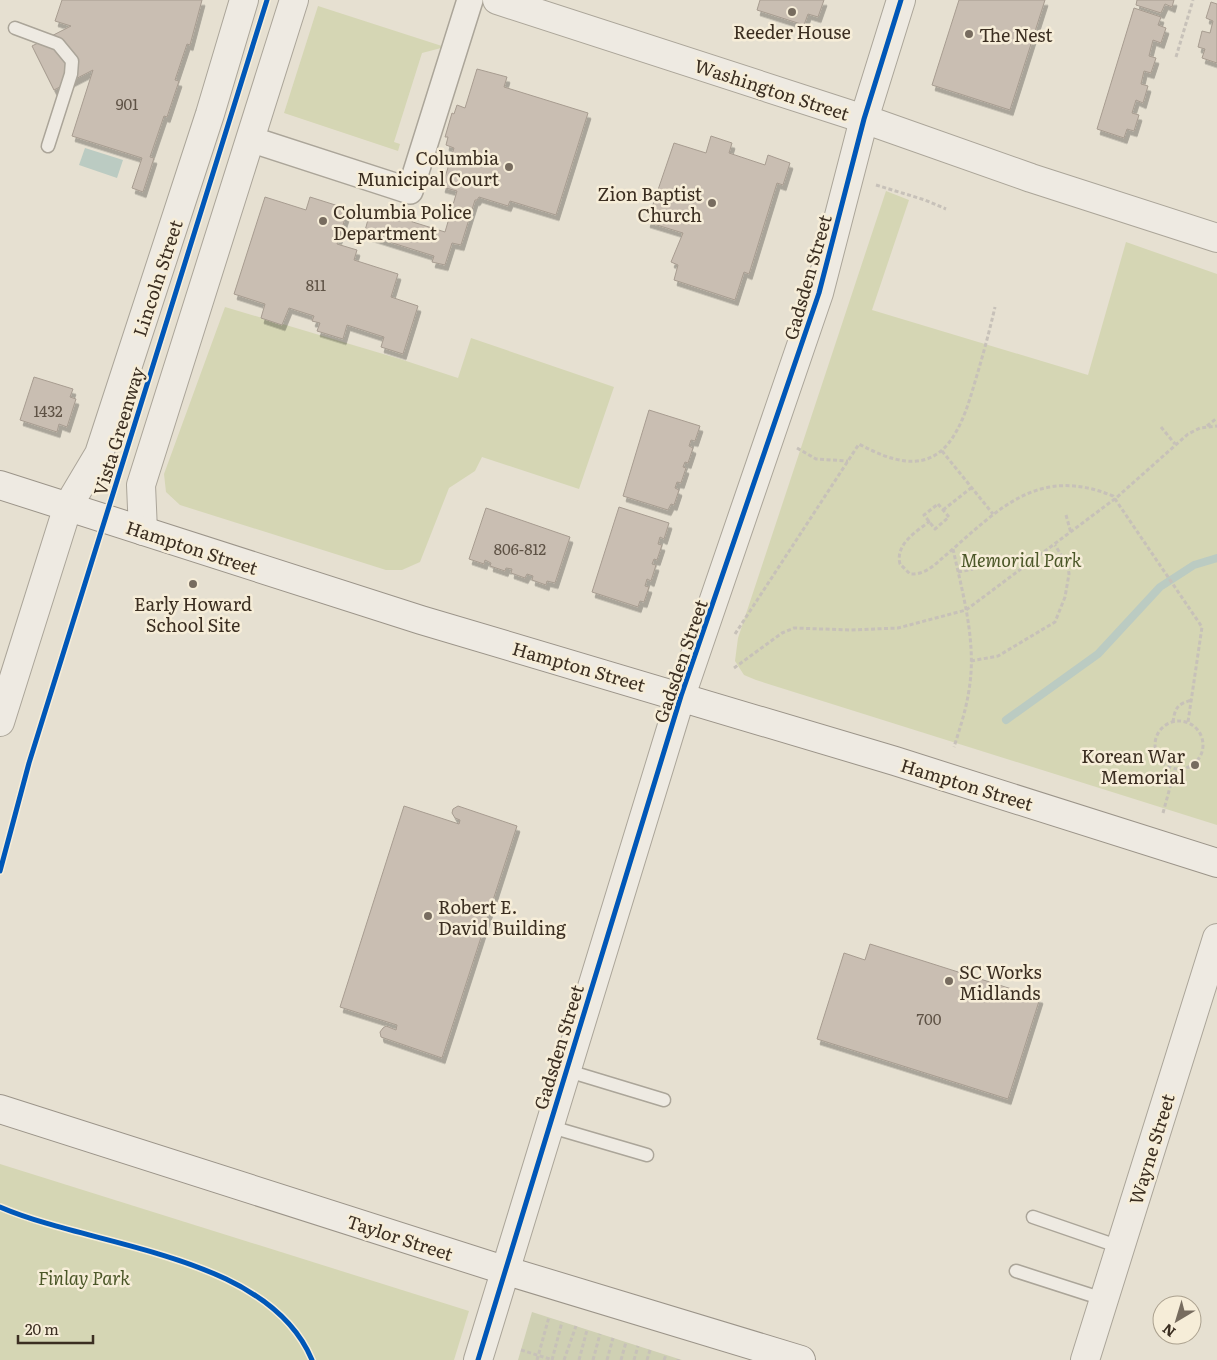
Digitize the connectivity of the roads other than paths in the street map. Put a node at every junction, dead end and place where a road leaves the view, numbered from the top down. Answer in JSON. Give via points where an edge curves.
{"nodes":[{"id":1,"x":244,"y":0,"type":"edge"},
{"id":2,"x":294,"y":0,"type":"edge"},
{"id":3,"x":470,"y":0,"type":"edge"},
{"id":4,"x":497,"y":0,"type":"edge"},
{"id":5,"x":901,"y":0,"type":"edge"},
{"id":6,"x":15,"y":28,"type":"dead end"},
{"id":7,"x":864,"y":119,"type":"junction"},
{"id":8,"x":250,"y":139,"type":"junction"},
{"id":9,"x":48,"y":146,"type":"dead end"},
{"id":10,"x":1217,"y":238,"type":"edge"},
{"id":11,"x":0,"y":485,"type":"edge"},
{"id":12,"x":68,"y":506,"type":"junction"},
{"id":13,"x":143,"y":531,"type":"junction"},
{"id":14,"x":681,"y":696,"type":"junction"},
{"id":15,"x":0,"y":722,"type":"edge"},
{"id":16,"x":1217,"y":863,"type":"edge"},
{"id":17,"x":1217,"y":938,"type":"edge"},
{"id":18,"x":565,"y":1070,"type":"junction"},
{"id":19,"x":664,"y":1100,"type":"dead end"},
{"id":20,"x":0,"y":1109,"type":"edge"},
{"id":21,"x":548,"y":1126,"type":"junction"},
{"id":22,"x":647,"y":1155,"type":"dead end"},
{"id":23,"x":1033,"y":1217,"type":"dead end"},
{"id":24,"x":1120,"y":1247,"type":"junction"},
{"id":25,"x":504,"y":1270,"type":"junction"},
{"id":26,"x":1016,"y":1271,"type":"dead end"},
{"id":27,"x":1103,"y":1298,"type":"junction"},
{"id":28,"x":478,"y":1360,"type":"edge"},
{"id":29,"x":801,"y":1360,"type":"edge"},
{"id":30,"x":1085,"y":1360,"type":"edge"}],
"edges":[{"from":1,"to":12,"type":"street","name":"Lincoln Street","via":[[99,454]]},
{"from":2,"to":8,"type":"street"},
{"from":3,"to":8,"type":"street","via":[[410,191]]},
{"from":4,"to":7,"type":"street","name":"Washington Street"},
{"from":5,"to":7,"type":"street","name":"Gadsden Street"},
{"from":6,"to":9,"type":"lane","via":[[58,44],[72,62]]},
{"from":7,"to":10,"type":"street","name":"Washington Street","via":[[1031,178]]},
{"from":7,"to":14,"type":"street","name":"Gadsden Street","via":[[797,363]]},
{"from":8,"to":13,"type":"street","via":[[141,485]]},
{"from":11,"to":12,"type":"street","name":"Hampton Street"},
{"from":12,"to":13,"type":"street","name":"Hampton Street"},
{"from":12,"to":15,"type":"street","name":"Lincoln Street"},
{"from":13,"to":14,"type":"street","name":"Hampton Street","via":[[421,620]]},
{"from":14,"to":16,"type":"street","name":"Hampton Street"},
{"from":14,"to":18,"type":"street","name":"Gadsden Street"},
{"from":17,"to":24,"type":"street","name":"Wayne Street"},
{"from":18,"to":19,"type":"lane"},
{"from":18,"to":21,"type":"street","name":"Gadsden Street"},
{"from":20,"to":25,"type":"street","name":"Taylor Street"},
{"from":21,"to":22,"type":"lane"},
{"from":21,"to":25,"type":"street","name":"Gadsden Street"},
{"from":23,"to":24,"type":"lane"},
{"from":24,"to":27,"type":"street","name":"Wayne Street"},
{"from":25,"to":28,"type":"street","name":"Gadsden Street"},
{"from":25,"to":29,"type":"street","name":"Taylor Street"},
{"from":26,"to":27,"type":"lane"},
{"from":27,"to":30,"type":"street","name":"Wayne Street"}]}
